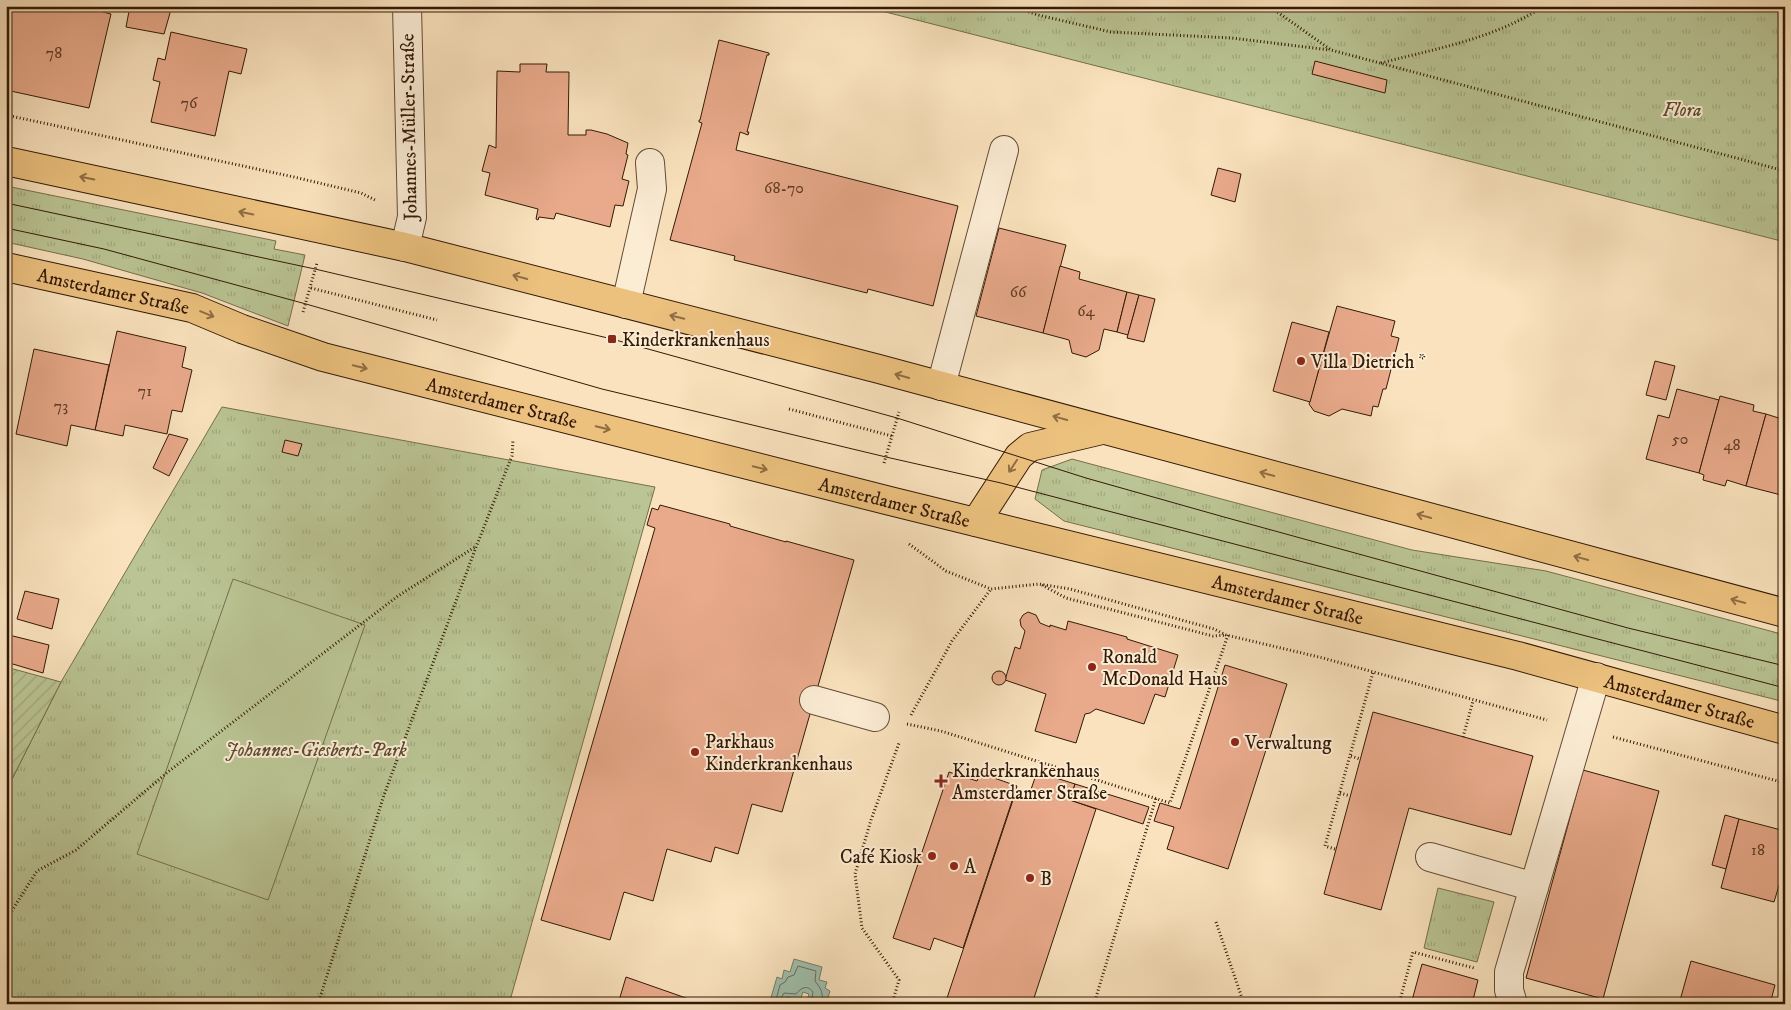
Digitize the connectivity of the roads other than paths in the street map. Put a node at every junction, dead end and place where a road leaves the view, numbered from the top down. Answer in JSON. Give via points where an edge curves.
{"nodes":[{"id":1,"x":407,"y":6,"type":"edge"},
{"id":2,"x":1004,"y":150,"type":"dead end"},
{"id":3,"x":6,"y":161,"type":"edge"},
{"id":4,"x":650,"y":163,"type":"dead end"},
{"id":5,"x":405,"y":247,"type":"junction"},
{"id":6,"x":6,"y":267,"type":"edge"},
{"id":7,"x":626,"y":304,"type":"junction"},
{"id":8,"x":941,"y":386,"type":"junction"},
{"id":9,"x":1104,"y":429,"type":"junction"},
{"id":10,"x":976,"y":522,"type":"junction"},
{"id":11,"x":1785,"y":614,"type":"edge"},
{"id":12,"x":1596,"y":677,"type":"junction"},
{"id":13,"x":814,"y":700,"type":"dead end"},
{"id":14,"x":875,"y":717,"type":"road end"},
{"id":15,"x":1785,"y":730,"type":"edge"},
{"id":16,"x":1430,"y":857,"type":"dead end"},
{"id":17,"x":1534,"y":887,"type":"junction"},
{"id":18,"x":1513,"y":1004,"type":"edge"}],
"edges":[{"from":1,"to":5,"type":"street","name":"Johannes-Müller-Straße","via":[[412,217]]},
{"from":2,"to":8,"type":"street"},
{"from":5,"to":3,"type":"main road","one_way":true},
{"from":4,"to":7,"type":"street","via":[[652,189]]},
{"from":7,"to":5,"type":"main road","one_way":true},
{"from":6,"to":10,"type":"main road","name":"Amsterdamer Straße","one_way":true,"via":[[192,308],[323,357]]},
{"from":8,"to":7,"type":"main road","one_way":true},
{"from":9,"to":8,"type":"main road","one_way":true},
{"from":9,"to":10,"type":"main road","one_way":true,"via":[[1030,447],[1019,456]]},
{"from":11,"to":9,"type":"main road","one_way":true},
{"from":10,"to":12,"type":"main road","name":"Amsterdamer Straße"},
{"from":12,"to":15,"type":"main road","name":"Amsterdamer Straße"},
{"from":12,"to":17,"type":"street"},
{"from":13,"to":14,"type":"street"},
{"from":16,"to":17,"type":"street"},
{"from":17,"to":18,"type":"street","via":[[1509,972]]}]}
